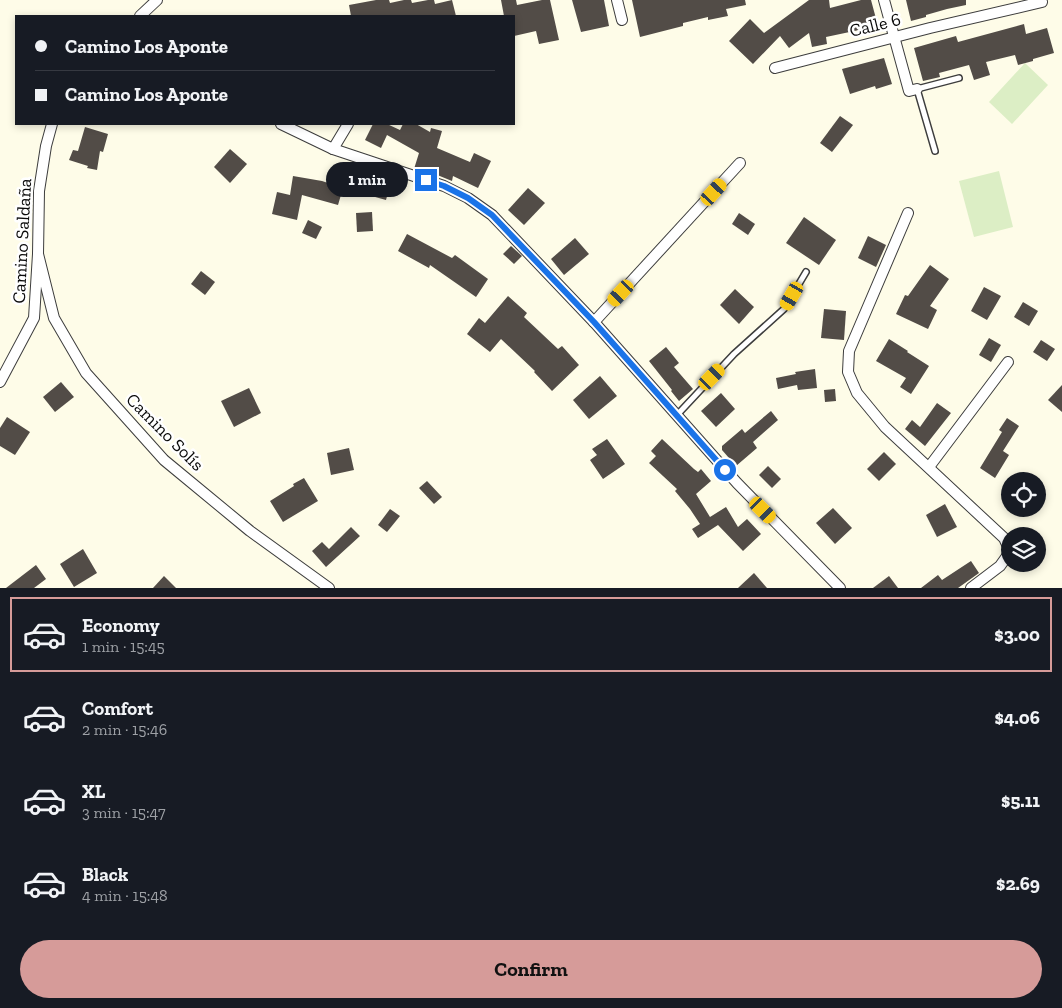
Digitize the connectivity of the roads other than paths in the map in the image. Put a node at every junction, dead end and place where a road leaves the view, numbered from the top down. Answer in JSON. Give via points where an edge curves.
{"nodes":[{"id":1,"x":156,"y":0,"type":"edge"},
{"id":2,"x":616,"y":0,"type":"edge"},
{"id":3,"x":884,"y":0,"type":"edge"},
{"id":4,"x":1042,"y":2,"type":"dead end"},
{"id":5,"x":141,"y":15,"type":"edge"},
{"id":6,"x":622,"y":20,"type":"dead end"},
{"id":7,"x":894,"y":37,"type":"junction"},
{"id":8,"x":774,"y":68,"type":"dead end"},
{"id":9,"x":959,"y":78,"type":"dead end"},
{"id":10,"x":916,"y":89,"type":"junction"},
{"id":11,"x":52,"y":125,"type":"edge"},
{"id":12,"x":283,"y":125,"type":"edge"},
{"id":13,"x":347,"y":125,"type":"edge"},
{"id":14,"x":333,"y":149,"type":"junction"},
{"id":15,"x":935,"y":151,"type":"dead end"},
{"id":16,"x":740,"y":164,"type":"dead end"},
{"id":17,"x":908,"y":213,"type":"dead end"},
{"id":18,"x":38,"y":254,"type":"junction"},
{"id":19,"x":806,"y":272,"type":"dead end"},
{"id":20,"x":594,"y":322,"type":"junction"},
{"id":21,"x":1008,"y":362,"type":"dead end"},
{"id":22,"x":0,"y":382,"type":"edge"},
{"id":23,"x":677,"y":415,"type":"junction"},
{"id":24,"x":929,"y":467,"type":"junction"},
{"id":25,"x":1001,"y":535,"type":"edge"},
{"id":26,"x":1001,"y":565,"type":"edge"},
{"id":27,"x":329,"y":588,"type":"edge"},
{"id":28,"x":840,"y":588,"type":"edge"},
{"id":29,"x":971,"y":588,"type":"edge"}],
"edges":[{"from":1,"to":5,"type":"street"},
{"from":2,"to":6,"type":"street"},
{"from":3,"to":7,"type":"street"},
{"from":4,"to":7,"type":"street","name":"Calle 6"},
{"from":7,"to":8,"type":"street","name":"Calle 6"},
{"from":7,"to":10,"type":"street","via":[[909,91]]},
{"from":9,"to":10,"type":"lane"},
{"from":10,"to":15,"type":"lane"},
{"from":11,"to":18,"type":"street","name":"Camino Saldaña","via":[[39,191]]},
{"from":12,"to":14,"type":"street"},
{"from":13,"to":14,"type":"street"},
{"from":14,"to":20,"type":"street","via":[[444,186],[468,198],[492,215]]},
{"from":16,"to":20,"type":"street"},
{"from":17,"to":24,"type":"street","via":[[849,351],[848,372],[857,393],[885,427]]},
{"from":18,"to":22,"type":"street","name":"Camino Saldaña","via":[[34,318]]},
{"from":18,"to":27,"type":"street","name":"Camino Solís","via":[[54,318],[86,373],[164,460],[250,531]]},
{"from":19,"to":23,"type":"lane","via":[[784,309],[734,354]]},
{"from":20,"to":23,"type":"street"},
{"from":21,"to":24,"type":"street"},
{"from":23,"to":28,"type":"street","via":[[737,483]]},
{"from":24,"to":25,"type":"street"},
{"from":26,"to":29,"type":"street"}]}
